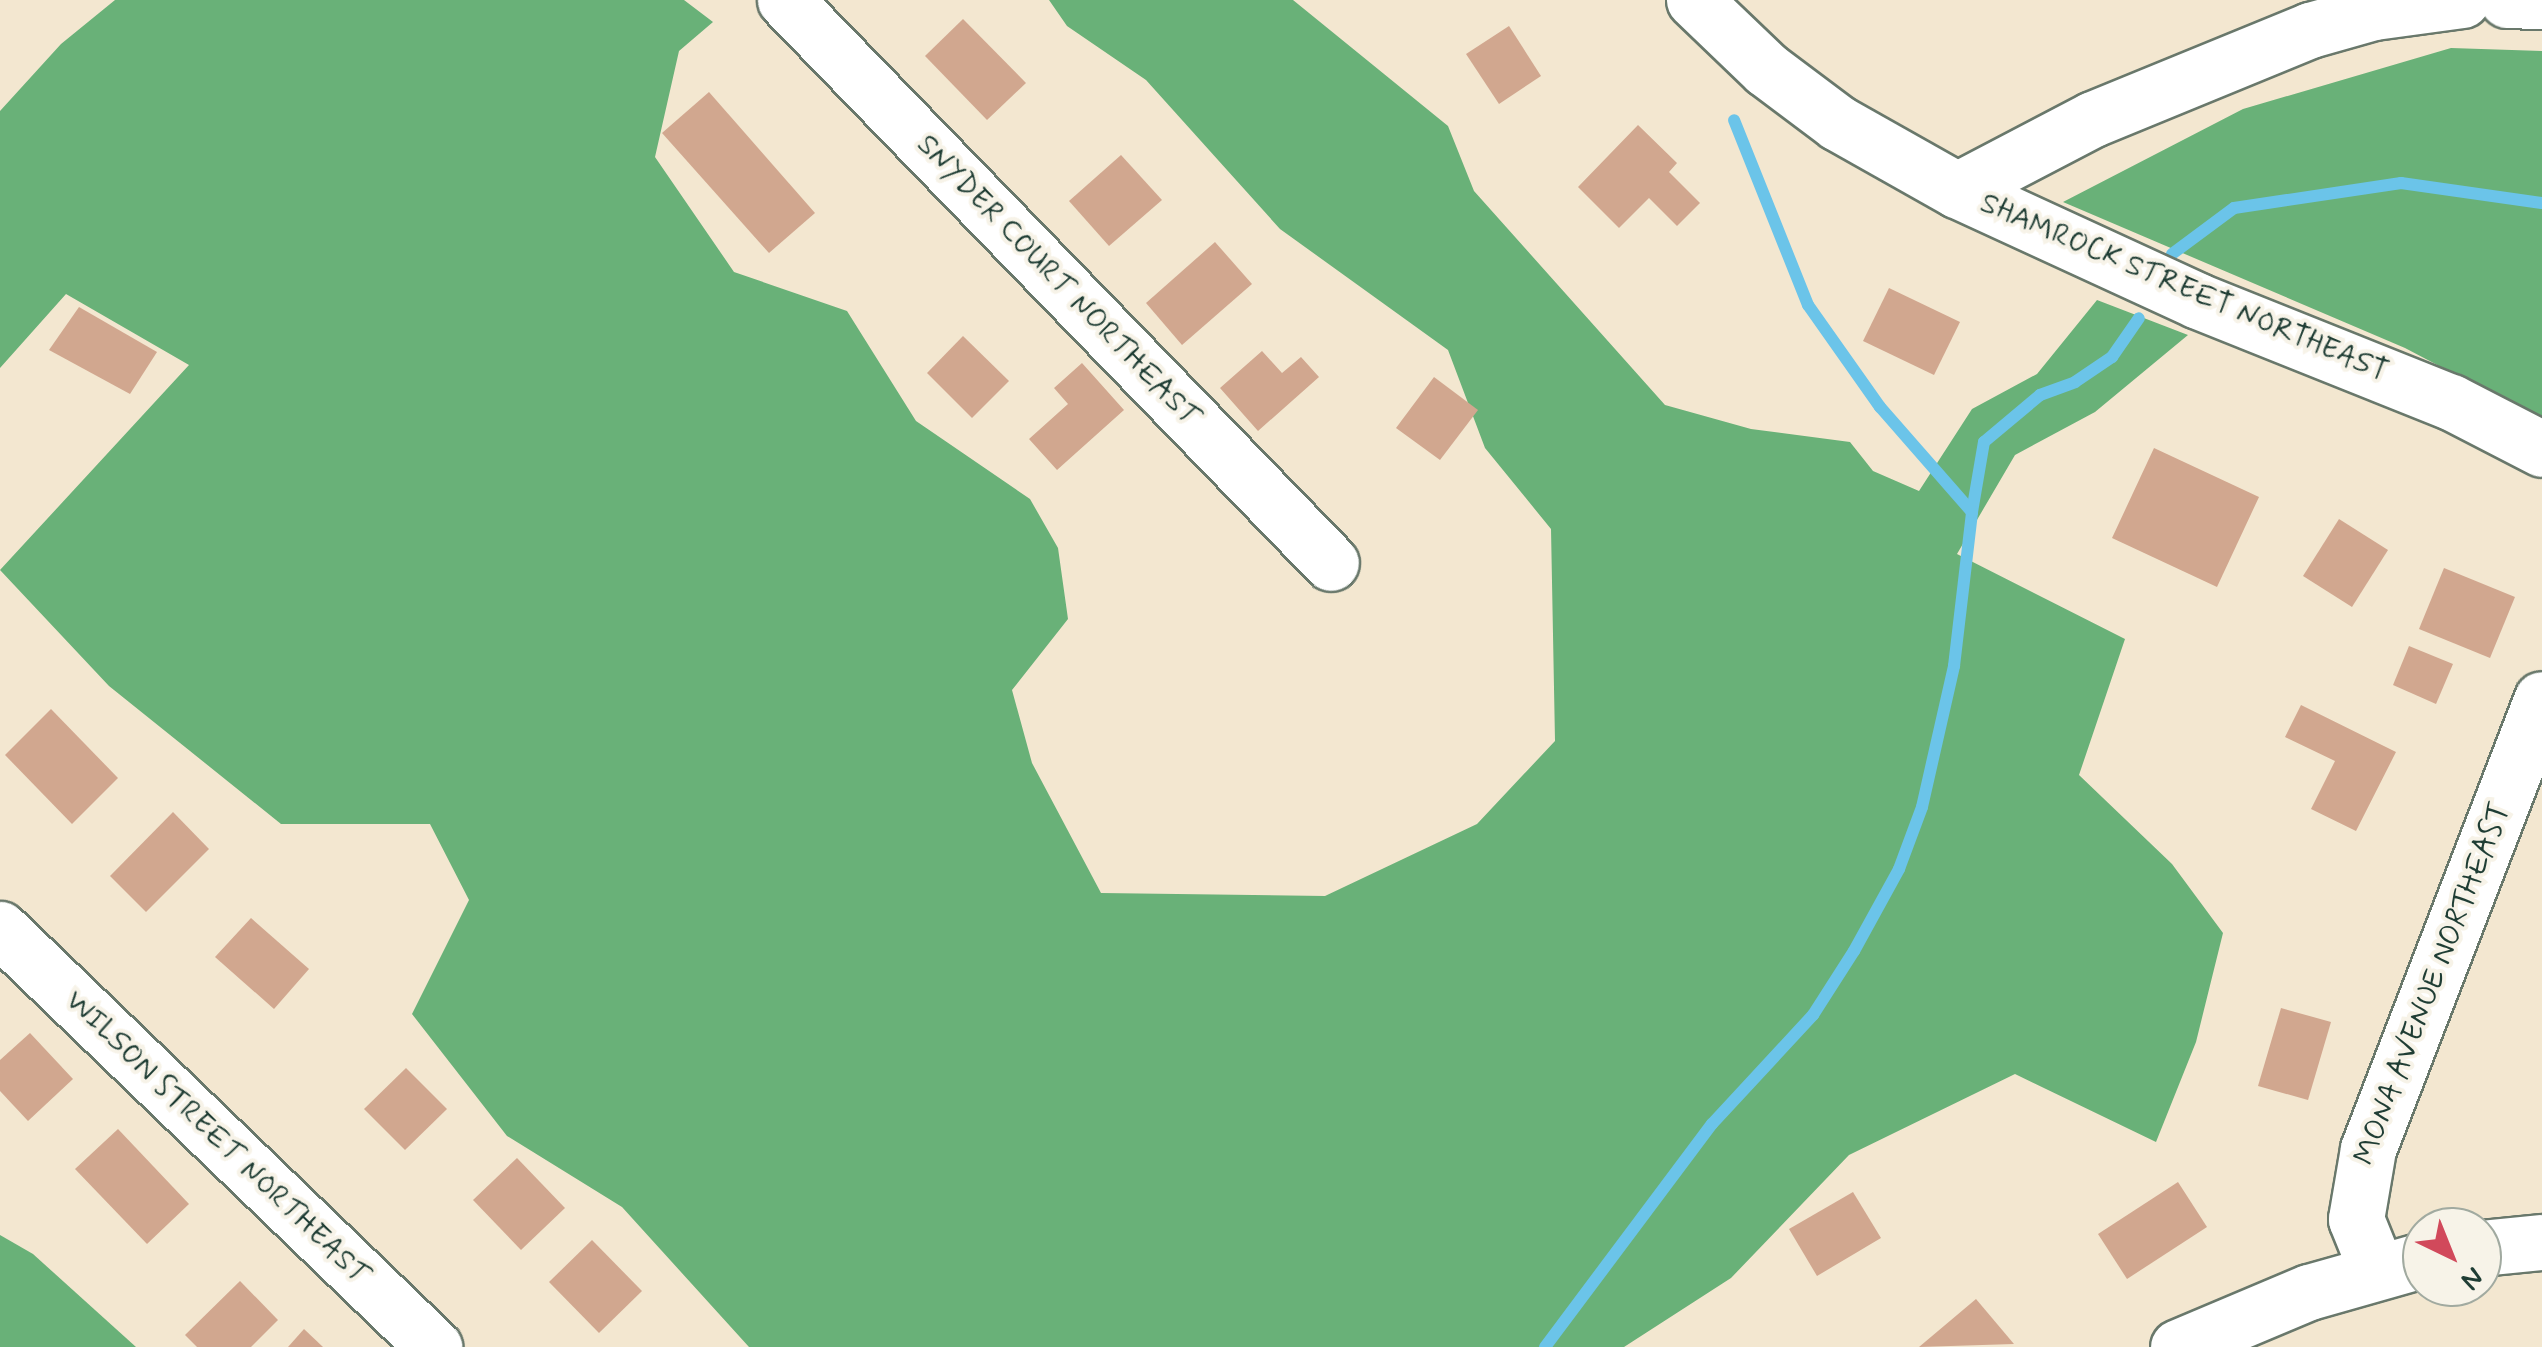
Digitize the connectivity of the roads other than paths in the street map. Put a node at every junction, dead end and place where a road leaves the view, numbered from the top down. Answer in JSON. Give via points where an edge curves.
{"nodes":[{"id":1,"x":784,"y":0,"type":"edge"},
{"id":2,"x":1694,"y":0,"type":"edge"},
{"id":3,"x":2462,"y":0,"type":"edge"},
{"id":4,"x":2506,"y":0,"type":"edge"},
{"id":5,"x":2542,"y":1,"type":"edge"},
{"id":6,"x":1958,"y":190,"type":"junction"},
{"id":7,"x":2542,"y":449,"type":"edge"},
{"id":8,"x":1331,"y":563,"type":"dead end"},
{"id":9,"x":2542,"y":699,"type":"edge"},
{"id":10,"x":0,"y":929,"type":"edge"},
{"id":11,"x":2542,"y":1242,"type":"edge"},
{"id":12,"x":2502,"y":1246,"type":"edge"},
{"id":13,"x":2400,"y":1265,"type":"edge"},
{"id":14,"x":434,"y":1347,"type":"edge"},
{"id":15,"x":2178,"y":1347,"type":"edge"}],
"edges":[{"from":1,"to":8,"type":"street","name":"SNYDER COURT NORTHEAST"},
{"from":2,"to":6,"type":"street","name":"SHAMROCK STREET NORTHEAST","via":[[1766,69],[1838,123]]},
{"from":3,"to":6,"type":"street","via":[[2374,12],[2310,30],[2093,119]]},
{"from":4,"to":5,"type":"street"},
{"from":6,"to":7,"type":"street","name":"SHAMROCK STREET NORTHEAST","via":[[2198,301],[2451,402]]},
{"from":9,"to":13,"type":"street","name":"MONA AVENUE NORTHEAST","via":[[2368,1148],[2356,1219]]},
{"from":10,"to":14,"type":"street","name":"WILSON STREET NORTHEAST"},
{"from":11,"to":12,"type":"street"},
{"from":13,"to":15,"type":"street"}]}
